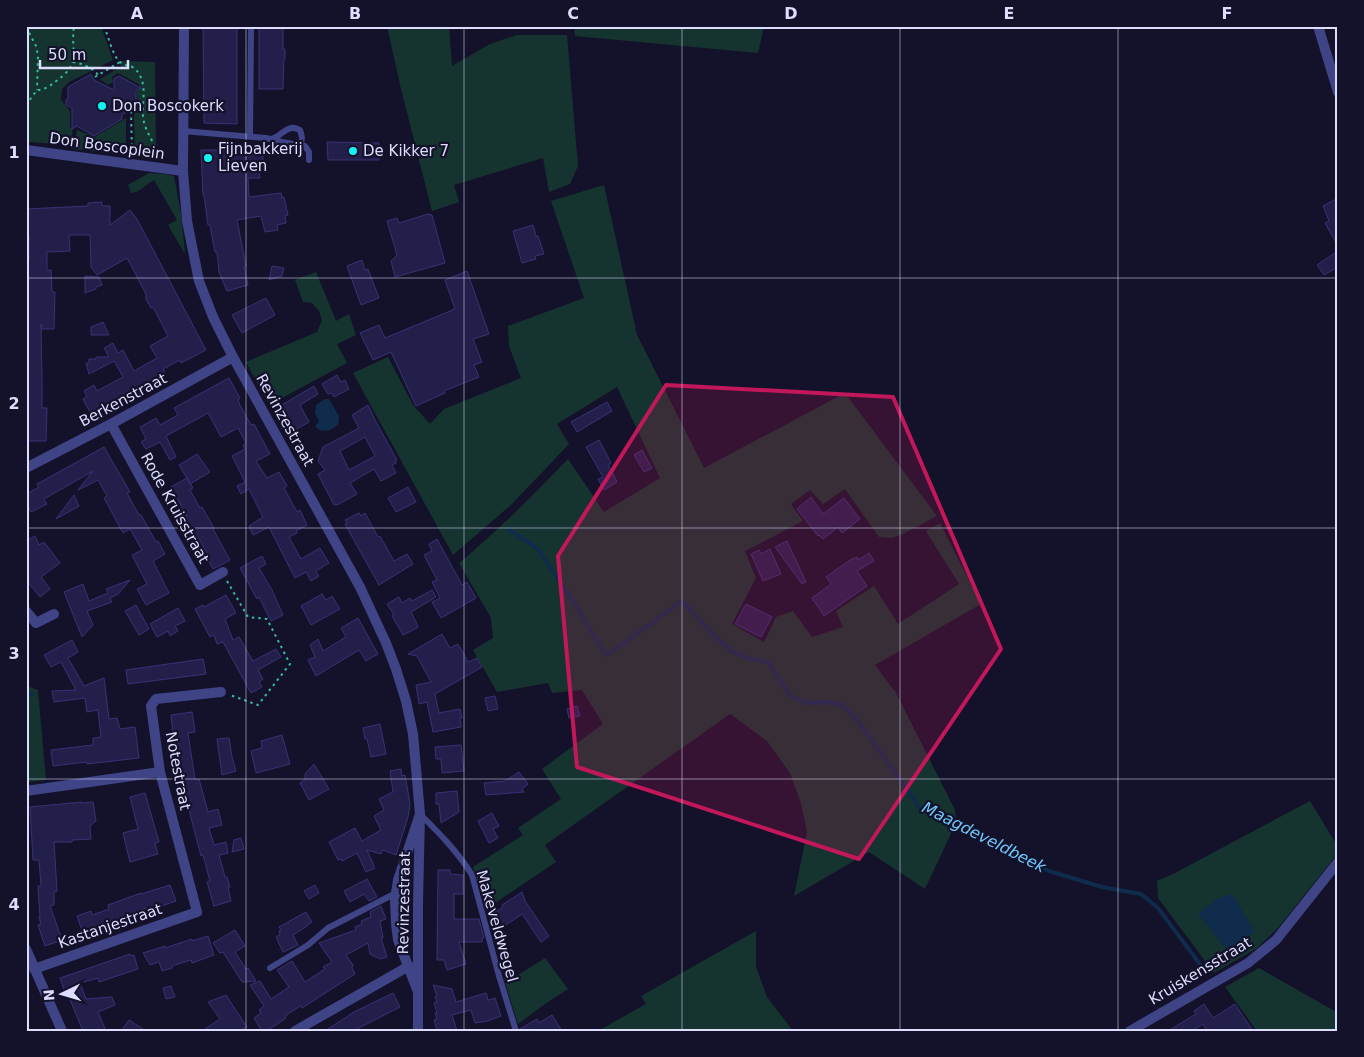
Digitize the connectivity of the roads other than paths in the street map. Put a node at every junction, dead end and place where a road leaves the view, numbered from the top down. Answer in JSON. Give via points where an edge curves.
{"nodes":[{"id":1,"x":184,"y":26,"type":"edge"},
{"id":2,"x":1318,"y":26,"type":"edge"},
{"id":3,"x":252,"y":29,"type":"dead end"},
{"id":4,"x":1338,"y":92,"type":"edge"},
{"id":5,"x":183,"y":131,"type":"junction"},
{"id":6,"x":250,"y":136,"type":"junction"},
{"id":7,"x":271,"y":139,"type":"junction"},
{"id":8,"x":300,"y":145,"type":"junction"},
{"id":9,"x":26,"y":150,"type":"edge"},
{"id":10,"x":309,"y":160,"type":"dead end"},
{"id":11,"x":184,"y":171,"type":"junction"},
{"id":12,"x":233,"y":357,"type":"junction"},
{"id":13,"x":111,"y":424,"type":"junction"},
{"id":14,"x":26,"y":468,"type":"edge"},
{"id":15,"x":222,"y":572,"type":"road end"},
{"id":16,"x":26,"y":610,"type":"edge"},
{"id":17,"x":54,"y":614,"type":"dead end"},
{"id":18,"x":221,"y":692,"type":"road end"},
{"id":19,"x":160,"y":772,"type":"junction"},
{"id":20,"x":26,"y":791,"type":"edge"},
{"id":21,"x":420,"y":814,"type":"junction"},
{"id":22,"x":1338,"y":862,"type":"edge"},
{"id":23,"x":396,"y":893,"type":"junction"},
{"id":24,"x":197,"y":912,"type":"joint"},
{"id":25,"x":26,"y":949,"type":"edge"},
{"id":26,"x":409,"y":966,"type":"junction"},
{"id":27,"x":270,"y":968,"type":"dead end"},
{"id":28,"x":34,"y":969,"type":"junction"},
{"id":29,"x":418,"y":992,"type":"junction"},
{"id":30,"x":308,"y":1027,"type":"edge"},
{"id":31,"x":62,"y":1031,"type":"edge"},
{"id":32,"x":295,"y":1031,"type":"edge"},
{"id":33,"x":418,"y":1031,"type":"edge"},
{"id":34,"x":516,"y":1031,"type":"edge"},
{"id":35,"x":1130,"y":1031,"type":"edge"}],
"edges":[{"from":1,"to":5,"type":"street","name":"Revinzestraat"},
{"from":2,"to":4,"type":"street"},
{"from":3,"to":6,"type":"lane"},
{"from":5,"to":6,"type":"lane"},
{"from":5,"to":11,"type":"street","name":"Revinzestraat"},
{"from":6,"to":7,"type":"lane"},
{"from":7,"to":8,"type":"lane"},
{"from":7,"to":8,"type":"lane","via":[[295,127],[302,134]]},
{"from":8,"to":10,"type":"lane","via":[[309,152]]},
{"from":9,"to":11,"type":"street","name":"Don Boscoplein"},
{"from":11,"to":12,"type":"street","name":"Revinzestraat","via":[[187,220],[199,281]]},
{"from":12,"to":13,"type":"street","name":"Berkenstraat"},
{"from":12,"to":21,"type":"street","name":"Revinzestraat","via":[[360,587],[386,643],[406,701],[413,734]]},
{"from":13,"to":14,"type":"street","name":"Berkenstraat"},
{"from":13,"to":15,"type":"street","name":"Rode Kruisstraat","via":[[200,585]]},
{"from":16,"to":17,"type":"street","via":[[36,623]]},
{"from":18,"to":19,"type":"street","name":"Notestraat","via":[[156,699],[151,706]]},
{"from":19,"to":20,"type":"street"},
{"from":19,"to":24,"type":"street","name":"Notestraat"},
{"from":21,"to":23,"type":"street","name":"Revinzestraat"},
{"from":21,"to":29,"type":"street","name":"Revinzestraat"},
{"from":21,"to":34,"type":"lane","name":"Makeveldwegel","via":[[472,875]]},
{"from":22,"to":35,"type":"street","name":"Kruiskensstraat","via":[[1276,940],[1248,963]]},
{"from":23,"to":26,"type":"street","name":"Revinzestraat","via":[[398,940]]},
{"from":23,"to":27,"type":"lane","via":[[328,928],[308,945]]},
{"from":24,"to":28,"type":"street","name":"Kastanjestraat"},
{"from":25,"to":28,"type":"street"},
{"from":26,"to":29,"type":"street","name":"Revinzestraat"},
{"from":26,"to":30,"type":"street"},
{"from":28,"to":31,"type":"street"},
{"from":29,"to":33,"type":"street","name":"Revinzestraat"},
{"from":30,"to":32,"type":"street"}]}
